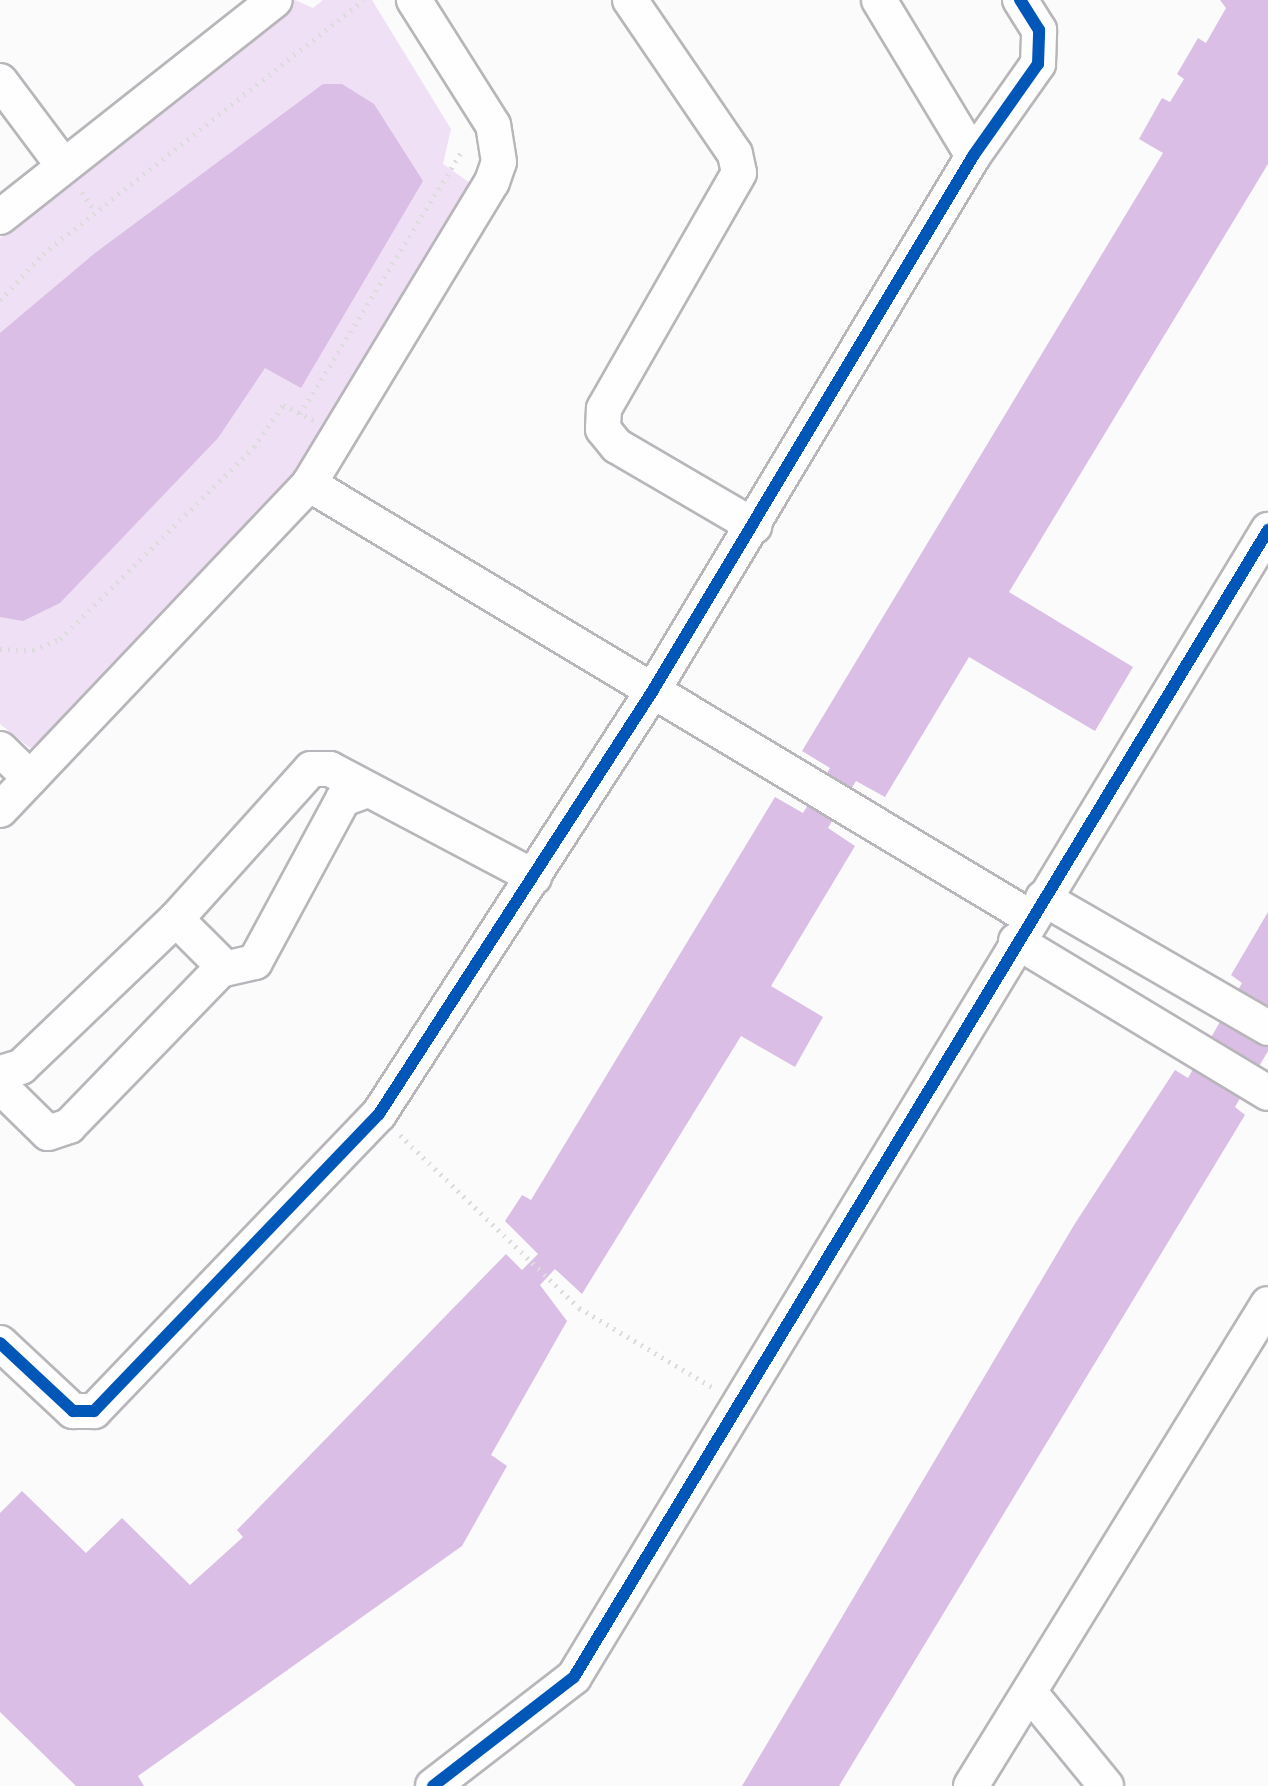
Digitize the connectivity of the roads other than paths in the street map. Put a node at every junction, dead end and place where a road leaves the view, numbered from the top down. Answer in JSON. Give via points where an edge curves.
{"nodes":[{"id":1,"x":275,"y":0,"type":"edge"},
{"id":2,"x":414,"y":0,"type":"edge"},
{"id":3,"x":879,"y":0,"type":"edge"},
{"id":4,"x":1020,"y":0,"type":"edge"},
{"id":5,"x":635,"y":2,"type":"edge"},
{"id":6,"x":0,"y":81,"type":"edge"},
{"id":7,"x":973,"y":156,"type":"junction"},
{"id":8,"x":62,"y":164,"type":"junction"},
{"id":9,"x":0,"y":217,"type":"edge"},
{"id":10,"x":309,"y":484,"type":"junction"},
{"id":11,"x":754,"y":526,"type":"junction"},
{"id":12,"x":1268,"y":530,"type":"edge"},
{"id":13,"x":652,"y":692,"type":"junction"},
{"id":14,"x":0,"y":749,"type":"edge"},
{"id":15,"x":30,"y":778,"type":"junction"},
{"id":16,"x":368,"y":790,"type":"junction"},
{"id":17,"x":0,"y":810,"type":"edge"},
{"id":18,"x":534,"y":877,"type":"junction"},
{"id":19,"x":176,"y":919,"type":"junction"},
{"id":20,"x":1030,"y":919,"type":"junction"},
{"id":21,"x":225,"y":968,"type":"junction"},
{"id":22,"x":1268,"y":1028,"type":"edge"},
{"id":23,"x":0,"y":1073,"type":"edge"},
{"id":24,"x":0,"y":1086,"type":"edge"},
{"id":25,"x":1268,"y":1093,"type":"edge"},
{"id":26,"x":1268,"y":1304,"type":"edge"},
{"id":27,"x":0,"y":1343,"type":"edge"},
{"id":28,"x":1030,"y":1693,"type":"junction"},
{"id":29,"x":433,"y":1786,"type":"edge"},
{"id":30,"x":971,"y":1786,"type":"edge"},
{"id":31,"x":1106,"y":1786,"type":"edge"}],
"edges":[{"from":1,"to":8,"type":"street"},
{"from":2,"to":10,"type":"street","via":[[493,125],[499,162]]},
{"from":3,"to":7,"type":"street"},
{"from":4,"to":7,"type":"street","via":[[1039,30],[1042,54]]},
{"from":5,"to":11,"type":"street","via":[[735,154],[739,173],[604,409],[603,429],[617,446]]},
{"from":6,"to":8,"type":"street"},
{"from":7,"to":11,"type":"street"},
{"from":8,"to":9,"type":"street"},
{"from":10,"to":13,"type":"street"},
{"from":10,"to":15,"type":"street"},
{"from":11,"to":13,"type":"street"},
{"from":12,"to":20,"type":"street"},
{"from":13,"to":18,"type":"street"},
{"from":13,"to":20,"type":"street"},
{"from":14,"to":15,"type":"street"},
{"from":15,"to":17,"type":"street"},
{"from":16,"to":18,"type":"street"},
{"from":16,"to":19,"type":"street","via":[[330,769],[311,769]]},
{"from":16,"to":21,"type":"street","via":[[343,799],[255,962]]},
{"from":18,"to":27,"type":"street","via":[[379,1114],[94,1411],[73,1411]]},
{"from":19,"to":21,"type":"street"},
{"from":19,"to":23,"type":"street","via":[[21,1067]]},
{"from":20,"to":22,"type":"street","via":[[1217,998]]},
{"from":20,"to":25,"type":"street","via":[[1188,1045]]},
{"from":20,"to":29,"type":"street","via":[[574,1677]]},
{"from":21,"to":24,"type":"street","via":[[60,1132],[37,1125]]},
{"from":26,"to":28,"type":"street"},
{"from":28,"to":30,"type":"street"},
{"from":28,"to":31,"type":"street"}]}
